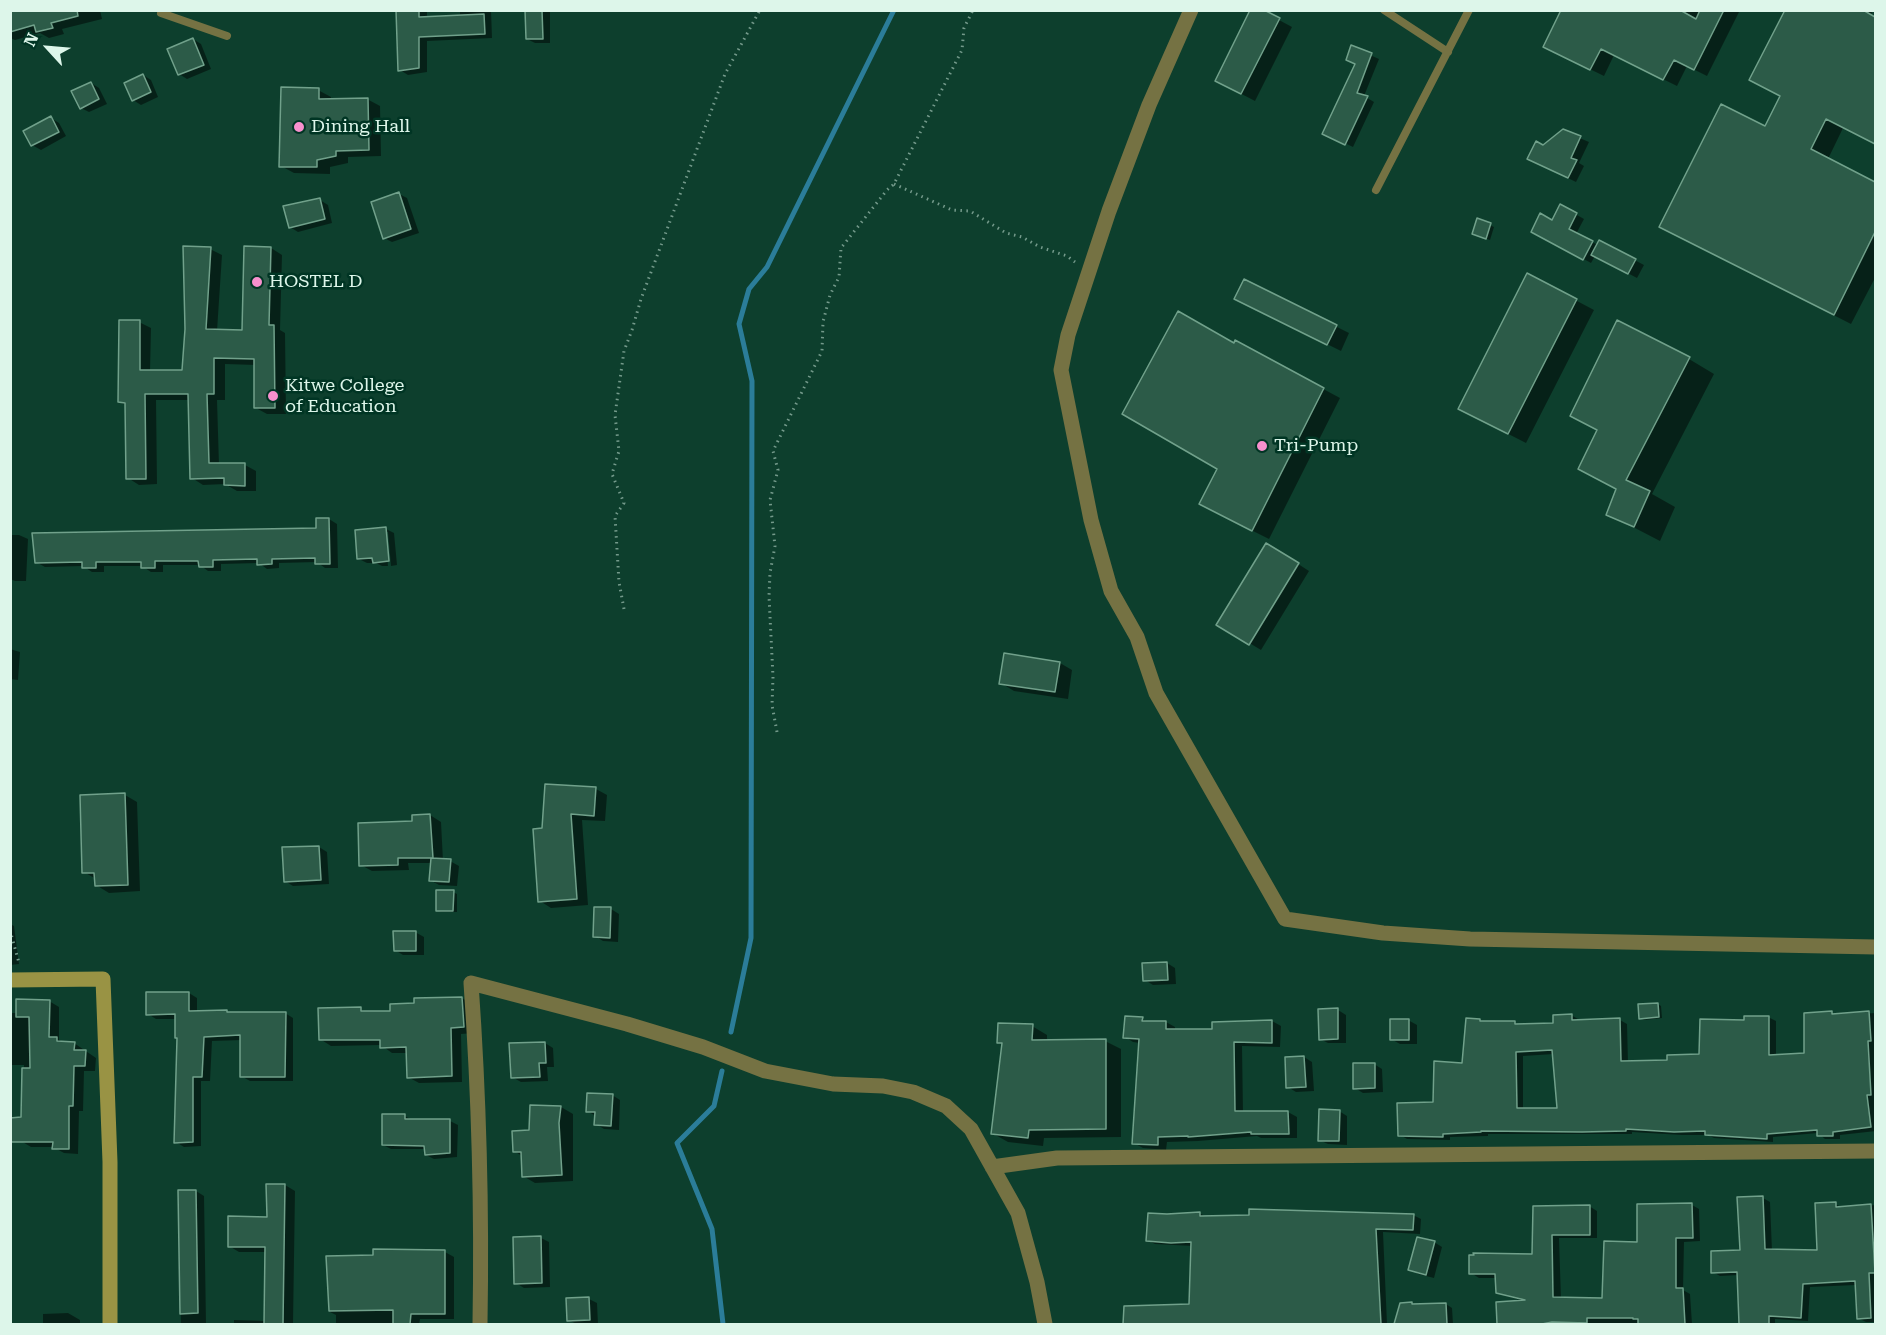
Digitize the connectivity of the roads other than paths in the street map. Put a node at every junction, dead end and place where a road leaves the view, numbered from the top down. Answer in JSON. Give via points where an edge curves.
{"nodes":[{"id":1,"x":1191,"y":10,"type":"edge"},
{"id":2,"x":1384,"y":10,"type":"edge"},
{"id":3,"x":1469,"y":10,"type":"edge"},
{"id":4,"x":161,"y":13,"type":"dead end"},
{"id":5,"x":227,"y":36,"type":"dead end"},
{"id":6,"x":1448,"y":52,"type":"junction"},
{"id":7,"x":1376,"y":190,"type":"dead end"},
{"id":8,"x":1875,"y":947,"type":"edge"},
{"id":9,"x":16,"y":980,"type":"edge"},
{"id":10,"x":1875,"y":1151,"type":"edge"},
{"id":11,"x":992,"y":1167,"type":"junction"},
{"id":12,"x":111,"y":1324,"type":"edge"},
{"id":13,"x":480,"y":1324,"type":"edge"},
{"id":14,"x":1045,"y":1324,"type":"edge"}],
"edges":[{"from":1,"to":8,"type":"street","via":[[1149,105],[1087,272],[1061,370],[1091,520],[1111,591],[1137,637],[1156,693],[1285,919],[1383,933],[1470,939]]},
{"from":2,"to":6,"type":"lane"},
{"from":3,"to":6,"type":"lane"},
{"from":4,"to":5,"type":"lane"},
{"from":6,"to":7,"type":"lane"},
{"from":9,"to":12,"type":"street","via":[[103,979]]},
{"from":10,"to":11,"type":"street","via":[[1057,1158]]},
{"from":11,"to":13,"type":"street","via":[[971,1130],[946,1106],[913,1092],[833,1084],[765,1071],[703,1047],[471,982],[478,1090]]},
{"from":11,"to":14,"type":"street","via":[[1018,1213]]}]}
